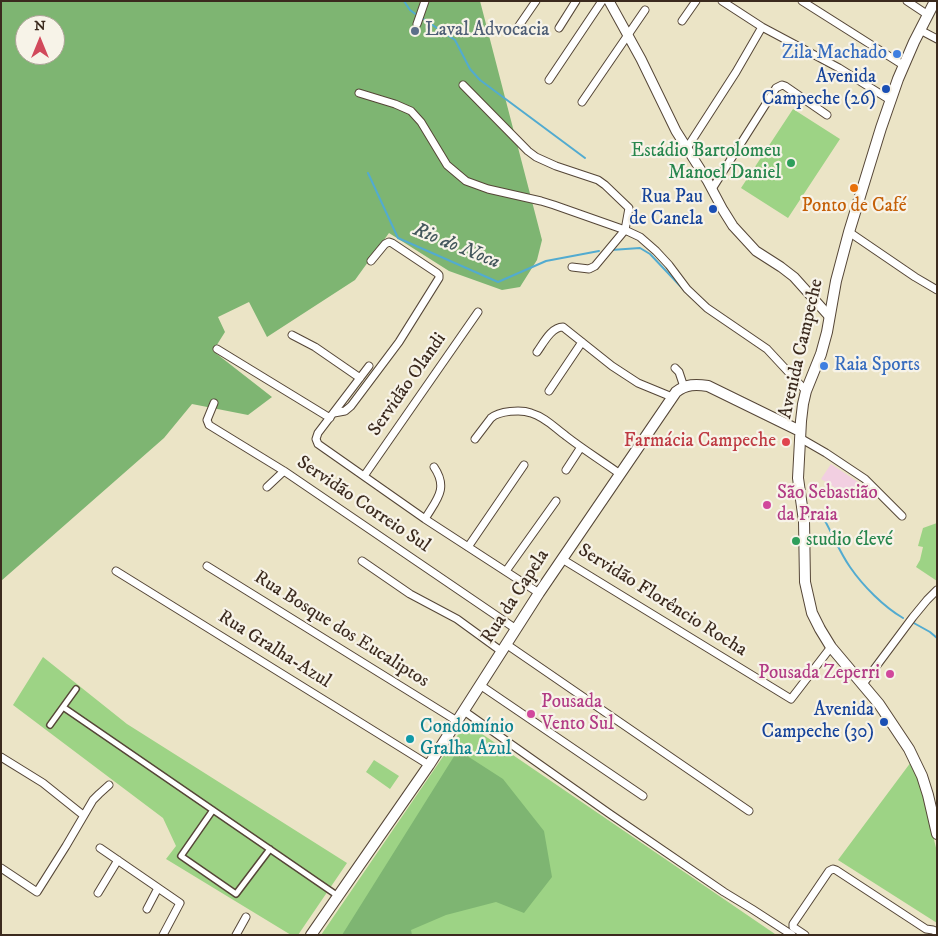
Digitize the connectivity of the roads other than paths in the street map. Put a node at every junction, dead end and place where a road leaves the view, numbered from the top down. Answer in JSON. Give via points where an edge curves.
{"nodes":[{"id":1,"x":425,"y":1,"type":"edge"},
{"id":2,"x":536,"y":1,"type":"edge"},
{"id":3,"x":576,"y":1,"type":"edge"},
{"id":4,"x":602,"y":1,"type":"edge"},
{"id":5,"x":609,"y":1,"type":"edge"},
{"id":6,"x":696,"y":1,"type":"edge"},
{"id":7,"x":722,"y":1,"type":"edge"},
{"id":8,"x":802,"y":1,"type":"edge"},
{"id":9,"x":907,"y":1,"type":"edge"},
{"id":10,"x":936,"y":1,"type":"edge"},
{"id":11,"x":645,"y":10,"type":"dead end"},
{"id":12,"x":928,"y":15,"type":"junction"},
{"id":13,"x":419,"y":19,"type":"dead end"},
{"id":14,"x":682,"y":21,"type":"dead end"},
{"id":15,"x":762,"y":26,"type":"junction"},
{"id":16,"x":559,"y":28,"type":"dead end"},
{"id":17,"x":516,"y":30,"type":"dead end"},
{"id":18,"x":920,"y":30,"type":"junction"},
{"id":19,"x":628,"y":36,"type":"junction"},
{"id":20,"x":937,"y":39,"type":"edge"},
{"id":21,"x":903,"y":66,"type":"junction"},
{"id":22,"x":549,"y":80,"type":"dead end"},
{"id":23,"x":463,"y":85,"type":"dead end"},
{"id":24,"x":359,"y":93,"type":"dead end"},
{"id":25,"x":890,"y":100,"type":"junction"},
{"id":26,"x":582,"y":102,"type":"dead end"},
{"id":27,"x":827,"y":115,"type":"dead end"},
{"id":28,"x":687,"y":148,"type":"junction"},
{"id":29,"x":712,"y":189,"type":"junction"},
{"id":30,"x":625,"y":230,"type":"junction"},
{"id":31,"x":849,"y":232,"type":"junction"},
{"id":32,"x":371,"y":261,"type":"dead end"},
{"id":33,"x":572,"y":267,"type":"dead end"},
{"id":34,"x":937,"y":290,"type":"edge"},
{"id":35,"x":478,"y":312,"type":"dead end"},
{"id":36,"x":829,"y":316,"type":"junction"},
{"id":37,"x":292,"y":335,"type":"dead end"},
{"id":38,"x":582,"y":342,"type":"junction"},
{"id":39,"x":217,"y":349,"type":"dead end"},
{"id":40,"x":537,"y":352,"type":"dead end"},
{"id":41,"x":369,"y":366,"type":"dead end"},
{"id":42,"x":675,"y":368,"type":"dead end"},
{"id":43,"x":360,"y":378,"type":"junction"},
{"id":44,"x":684,"y":387,"type":"junction"},
{"id":45,"x":549,"y":391,"type":"dead end"},
{"id":46,"x":806,"y":391,"type":"junction"},
{"id":47,"x":672,"y":397,"type":"junction"},
{"id":48,"x":214,"y":403,"type":"dead end"},
{"id":49,"x":332,"y":416,"type":"junction"},
{"id":50,"x":800,"y":435,"type":"junction"},
{"id":51,"x":475,"y":439,"type":"dead end"},
{"id":52,"x":581,"y":446,"type":"junction"},
{"id":53,"x":524,"y":465,"type":"dead end"},
{"id":54,"x":434,"y":467,"type":"dead end"},
{"id":55,"x":566,"y":470,"type":"dead end"},
{"id":56,"x":284,"y":471,"type":"junction"},
{"id":57,"x":620,"y":474,"type":"junction"},
{"id":58,"x":364,"y":476,"type":"junction"},
{"id":59,"x":267,"y":487,"type":"dead end"},
{"id":60,"x":556,"y":501,"type":"dead end"},
{"id":61,"x":902,"y":516,"type":"dead end"},
{"id":62,"x":425,"y":519,"type":"junction"},
{"id":63,"x":468,"y":547,"type":"junction"},
{"id":64,"x":562,"y":559,"type":"junction"},
{"id":65,"x":362,"y":561,"type":"dead end"},
{"id":66,"x":207,"y":566,"type":"dead end"},
{"id":67,"x":116,"y":571,"type":"dead end"},
{"id":68,"x":506,"y":571,"type":"junction"},
{"id":69,"x":937,"y":590,"type":"edge"},
{"id":70,"x":539,"y":593,"type":"junction"},
{"id":71,"x":516,"y":629,"type":"junction"},
{"id":72,"x":504,"y":647,"type":"junction"},
{"id":73,"x":831,"y":647,"type":"junction"},
{"id":74,"x":863,"y":684,"type":"junction"},
{"id":75,"x":480,"y":685,"type":"junction"},
{"id":76,"x":76,"y":689,"type":"dead end"},
{"id":77,"x":63,"y":707,"type":"junction"},
{"id":78,"x":464,"y":711,"type":"junction"},
{"id":79,"x":457,"y":721,"type":"junction"},
{"id":80,"x":50,"y":725,"type":"dead end"},
{"id":81,"x":1,"y":757,"type":"edge"},
{"id":82,"x":429,"y":765,"type":"junction"},
{"id":83,"x":109,"y":785,"type":"dead end"},
{"id":84,"x":643,"y":796,"type":"dead end"},
{"id":85,"x":213,"y":810,"type":"junction"},
{"id":86,"x":749,"y":811,"type":"dead end"},
{"id":87,"x":84,"y":815,"type":"junction"},
{"id":88,"x":937,"y":834,"type":"edge"},
{"id":89,"x":100,"y":848,"type":"dead end"},
{"id":90,"x":270,"y":849,"type":"junction"},
{"id":91,"x":118,"y":860,"type":"junction"},
{"id":92,"x":1,"y":868,"type":"edge"},
{"id":93,"x":158,"y":888,"type":"junction"},
{"id":94,"x":98,"y":893,"type":"dead end"},
{"id":95,"x":338,"y":896,"type":"junction"},
{"id":96,"x":147,"y":909,"type":"dead end"},
{"id":97,"x":246,"y":917,"type":"dead end"},
{"id":98,"x":937,"y":932,"type":"edge"},
{"id":99,"x":163,"y":935,"type":"edge"},
{"id":100,"x":236,"y":935,"type":"edge"},
{"id":101,"x":311,"y":935,"type":"edge"},
{"id":102,"x":792,"y":935,"type":"edge"},
{"id":103,"x":805,"y":935,"type":"edge"}],
"edges":[{"from":1,"to":13,"type":"street"},
{"from":2,"to":17,"type":"street"},
{"from":3,"to":16,"type":"street"},
{"from":4,"to":22,"type":"street"},
{"from":5,"to":19,"type":"street"},
{"from":6,"to":14,"type":"street"},
{"from":7,"to":15,"type":"street"},
{"from":8,"to":21,"type":"street"},
{"from":9,"to":12,"type":"street"},
{"from":10,"to":12,"type":"main road","name":"Avenida Campeche"},
{"from":11,"to":19,"type":"street"},
{"from":12,"to":18,"type":"main road","name":"Avenida Campeche"},
{"from":15,"to":25,"type":"street","via":[[840,68]]},
{"from":15,"to":28,"type":"street"},
{"from":18,"to":20,"type":"street"},
{"from":18,"to":21,"type":"main road","name":"Avenida Campeche"},
{"from":19,"to":26,"type":"street"},
{"from":19,"to":28,"type":"street"},
{"from":21,"to":25,"type":"main road","name":"Avenida Campeche"},
{"from":23,"to":30,"type":"street","via":[[536,157],[605,185],[628,208]]},
{"from":24,"to":30,"type":"street","via":[[411,111],[446,164],[466,181],[488,190],[540,201]]},
{"from":25,"to":31,"type":"main road","name":"Avenida Campeche"},
{"from":27,"to":29,"type":"street","via":[[785,86],[779,86]]},
{"from":28,"to":29,"type":"street"},
{"from":29,"to":36,"type":"street","via":[[739,234],[794,277]]},
{"from":30,"to":33,"type":"street","via":[[594,266],[589,269]]},
{"from":30,"to":46,"type":"street","via":[[650,245],[707,308],[772,353]]},
{"from":31,"to":34,"type":"street"},
{"from":31,"to":36,"type":"main road","name":"Avenida Campeche"},
{"from":32,"to":49,"type":"street","via":[[389,242],[437,273],[439,278],[399,342],[351,406]]},
{"from":35,"to":58,"type":"street","name":"Servidão Olandi"},
{"from":36,"to":46,"type":"main road","name":"Avenida Campeche","via":[[827,332]]},
{"from":37,"to":43,"type":"street"},
{"from":38,"to":40,"type":"street","via":[[559,326]]},
{"from":38,"to":45,"type":"street"},
{"from":38,"to":47,"type":"street","via":[[638,383]]},
{"from":39,"to":49,"type":"street"},
{"from":41,"to":43,"type":"street"},
{"from":42,"to":44,"type":"street"},
{"from":43,"to":49,"type":"street"},
{"from":44,"to":47,"type":"main road","name":"Rua da Capela"},
{"from":44,"to":50,"type":"main road","via":[[708,386]]},
{"from":46,"to":50,"type":"main road","name":"Avenida Campeche"},
{"from":47,"to":57,"type":"main road","name":"Rua da Capela"},
{"from":48,"to":56,"type":"street","name":"Servidão Correio Sul","via":[[207,420],[209,425]]},
{"from":49,"to":58,"type":"street","via":[[316,436],[316,441]]},
{"from":50,"to":61,"type":"street","via":[[865,479]]},
{"from":50,"to":73,"type":"main road","name":"Avenida Campeche","via":[[798,478],[804,521],[805,582],[812,613]]},
{"from":51,"to":52,"type":"street","via":[[494,415],[523,411],[545,419]]},
{"from":52,"to":55,"type":"street"},
{"from":52,"to":57,"type":"street"},
{"from":53,"to":63,"type":"street"},
{"from":54,"to":62,"type":"street","via":[[442,484],[440,494]]},
{"from":56,"to":59,"type":"street"},
{"from":56,"to":71,"type":"street","name":"Servidão Correio Sul"},
{"from":57,"to":64,"type":"main road","name":"Rua da Capela"},
{"from":58,"to":62,"type":"street"},
{"from":60,"to":68,"type":"street"},
{"from":62,"to":63,"type":"street"},
{"from":63,"to":68,"type":"street"},
{"from":64,"to":70,"type":"main road","name":"Rua da Capela"},
{"from":64,"to":73,"type":"street","name":"Servidão Florêncio Rocha","via":[[791,699]]},
{"from":65,"to":72,"type":"street","via":[[410,594]]},
{"from":66,"to":79,"type":"street","name":"Rua Bosque dos Eucaliptos"},
{"from":67,"to":82,"type":"street","name":"Rua Gralha-Azul"},
{"from":68,"to":70,"type":"street"},
{"from":69,"to":74,"type":"street"},
{"from":70,"to":71,"type":"main road","name":"Rua da Capela"},
{"from":71,"to":72,"type":"main road","name":"Rua da Capela"},
{"from":72,"to":75,"type":"main road","name":"Rua da Capela"},
{"from":72,"to":86,"type":"street"},
{"from":73,"to":74,"type":"main road","name":"Avenida Campeche"},
{"from":74,"to":88,"type":"main road","name":"Avenida Campeche","via":[[886,713],[918,766]]},
{"from":75,"to":78,"type":"main road","name":"Rua da Capela"},
{"from":75,"to":84,"type":"street"},
{"from":76,"to":77,"type":"street"},
{"from":77,"to":80,"type":"street"},
{"from":77,"to":85,"type":"street"},
{"from":78,"to":79,"type":"main road","name":"Rua da Capela"},
{"from":78,"to":102,"type":"street","via":[[610,814],[736,894],[752,909]]},
{"from":79,"to":82,"type":"main road","name":"Rua da Capela"},
{"from":81,"to":87,"type":"street","via":[[43,783]]},
{"from":82,"to":95,"type":"main road","name":"Rua da Capela"},
{"from":83,"to":87,"type":"street"},
{"from":85,"to":90,"type":"street"},
{"from":85,"to":90,"type":"street","via":[[181,856],[236,894]]},
{"from":87,"to":92,"type":"street","via":[[37,892]]},
{"from":89,"to":91,"type":"street"},
{"from":90,"to":95,"type":"street"},
{"from":91,"to":93,"type":"street"},
{"from":91,"to":94,"type":"street"},
{"from":93,"to":96,"type":"street"},
{"from":93,"to":99,"type":"street","via":[[180,903]]},
{"from":95,"to":101,"type":"main road","name":"Rua da Capela"},
{"from":97,"to":100,"type":"street"},
{"from":98,"to":103,"type":"street","via":[[833,869],[793,924]]}]}
